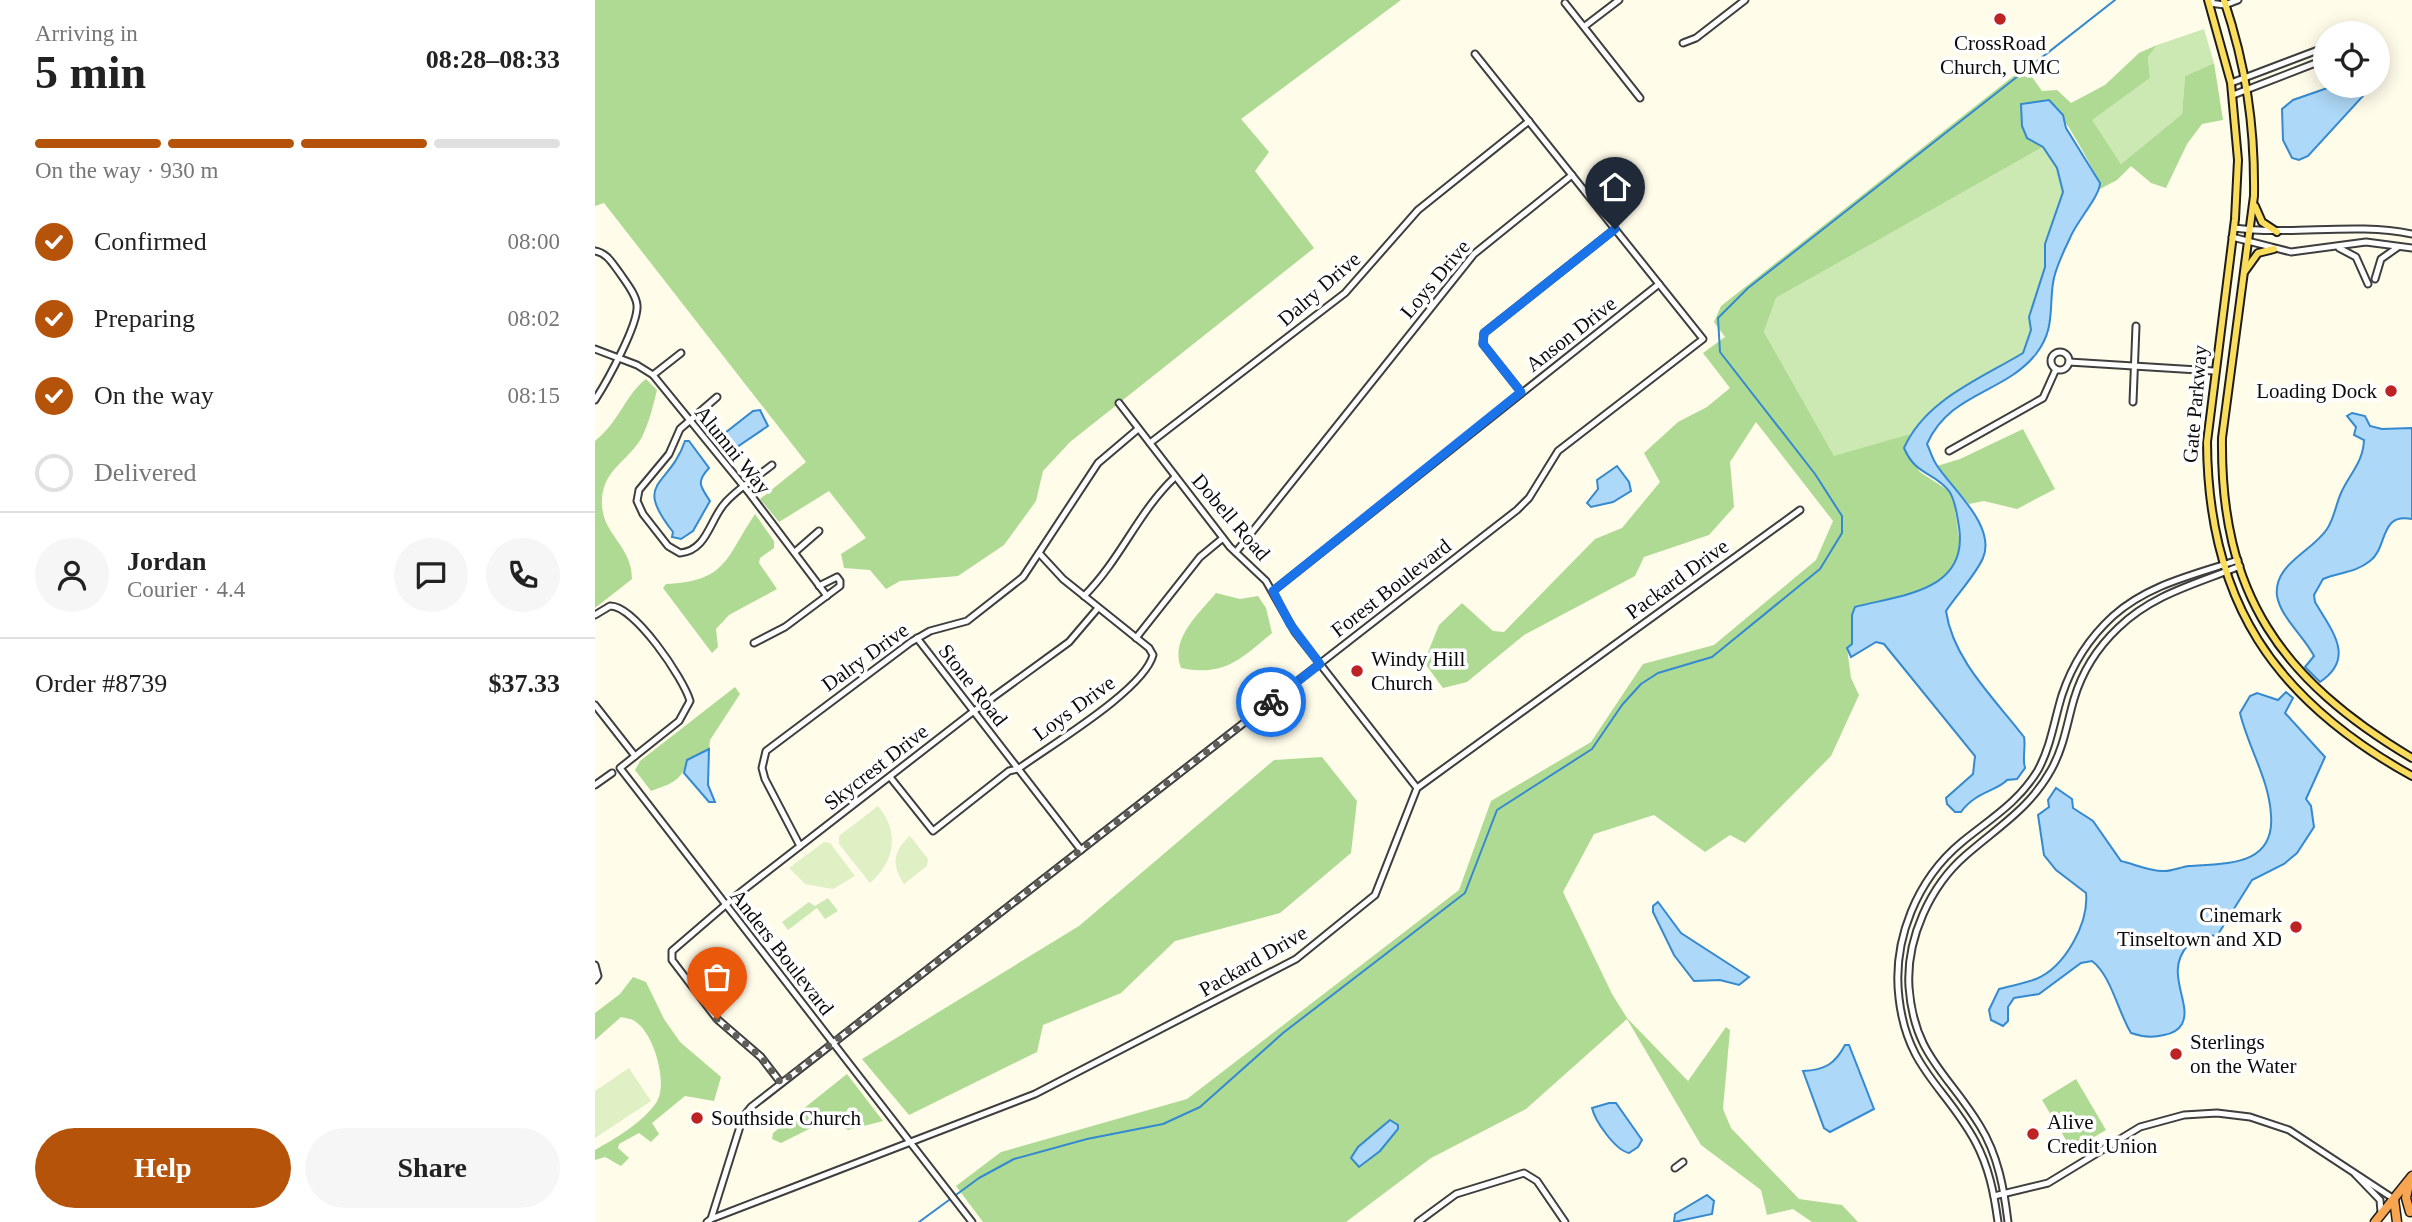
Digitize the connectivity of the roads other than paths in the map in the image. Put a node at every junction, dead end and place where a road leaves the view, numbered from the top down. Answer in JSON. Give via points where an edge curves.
{"nodes":[{"id":1,"x":1619,"y":0,"type":"edge"},
{"id":2,"x":1745,"y":0,"type":"edge"},
{"id":3,"x":2238,"y":0,"type":"edge"},
{"id":4,"x":2210,"y":1,"type":"edge"},
{"id":5,"x":2225,"y":2,"type":"edge"},
{"id":6,"x":1565,"y":3,"type":"dead end"},
{"id":7,"x":1585,"y":26,"type":"junction"},
{"id":8,"x":1683,"y":43,"type":"dead end"},
{"id":9,"x":2313,"y":52,"type":"edge"},
{"id":10,"x":1475,"y":54,"type":"dead end"},
{"id":11,"x":2305,"y":55,"type":"junction"},
{"id":12,"x":2313,"y":64,"type":"edge"},
{"id":13,"x":2309,"y":65,"type":"junction"},
{"id":14,"x":2247,"y":78,"type":"junction"},
{"id":15,"x":2231,"y":83,"type":"junction"},
{"id":16,"x":2248,"y":89,"type":"junction"},
{"id":17,"x":2233,"y":95,"type":"junction"},
{"id":18,"x":1640,"y":98,"type":"dead end"},
{"id":19,"x":1529,"y":121,"type":"junction"},
{"id":20,"x":1571,"y":175,"type":"junction"},
{"id":21,"x":2254,"y":196,"type":"junction"},
{"id":22,"x":2234,"y":228,"type":"junction"},
{"id":23,"x":1615,"y":229,"type":"junction"},
{"id":24,"x":2249,"y":230,"type":"junction"},
{"id":25,"x":2277,"y":232,"type":"junction"},
{"id":26,"x":2412,"y":234,"type":"edge"},
{"id":27,"x":2232,"y":237,"type":"junction"},
{"id":28,"x":2248,"y":239,"type":"junction"},
{"id":29,"x":2401,"y":246,"type":"junction"},
{"id":30,"x":2336,"y":247,"type":"junction"},
{"id":31,"x":2412,"y":248,"type":"edge"},
{"id":32,"x":2274,"y":249,"type":"junction"},
{"id":33,"x":597,"y":251,"type":"edge"},
{"id":34,"x":2242,"y":279,"type":"junction"},
{"id":35,"x":2375,"y":279,"type":"dead end"},
{"id":36,"x":1659,"y":284,"type":"junction"},
{"id":37,"x":2368,"y":284,"type":"dead end"},
{"id":38,"x":2136,"y":326,"type":"dead end"},
{"id":39,"x":595,"y":348,"type":"edge"},
{"id":40,"x":681,"y":353,"type":"dead end"},
{"id":41,"x":617,"y":358,"type":"junction"},
{"id":42,"x":2069,"y":362,"type":"junction"},
{"id":43,"x":2134,"y":366,"type":"junction"},
{"id":44,"x":2056,"y":369,"type":"junction"},
{"id":45,"x":2214,"y":371,"type":"junction"},
{"id":46,"x":653,"y":375,"type":"junction"},
{"id":47,"x":1521,"y":392,"type":"junction"},
{"id":48,"x":717,"y":397,"type":"dead end"},
{"id":49,"x":595,"y":400,"type":"edge"},
{"id":50,"x":2133,"y":402,"type":"dead end"},
{"id":51,"x":1119,"y":403,"type":"dead end"},
{"id":52,"x":689,"y":420,"type":"junction"},
{"id":53,"x":1138,"y":429,"type":"junction"},
{"id":54,"x":1150,"y":443,"type":"junction"},
{"id":55,"x":1949,"y":452,"type":"dead end"},
{"id":56,"x":772,"y":465,"type":"dead end"},
{"id":57,"x":1175,"y":477,"type":"junction"},
{"id":58,"x":744,"y":487,"type":"junction"},
{"id":59,"x":1800,"y":510,"type":"dead end"},
{"id":60,"x":819,"y":531,"type":"dead end"},
{"id":61,"x":1223,"y":538,"type":"junction"},
{"id":62,"x":795,"y":552,"type":"junction"},
{"id":63,"x":1236,"y":552,"type":"junction"},
{"id":64,"x":1039,"y":553,"type":"junction"},
{"id":65,"x":2239,"y":563,"type":"junction"},
{"id":66,"x":2223,"y":569,"type":"junction"},
{"id":67,"x":819,"y":586,"type":"junction"},
{"id":68,"x":1273,"y":591,"type":"junction"},
{"id":69,"x":827,"y":596,"type":"junction"},
{"id":70,"x":1084,"y":596,"type":"junction"},
{"id":71,"x":1097,"y":608,"type":"junction"},
{"id":72,"x":595,"y":615,"type":"edge"},
{"id":73,"x":2097,"y":633,"type":"junction"},
{"id":74,"x":917,"y":638,"type":"junction"},
{"id":75,"x":1136,"y":638,"type":"junction"},
{"id":76,"x":2089,"y":642,"type":"junction"},
{"id":77,"x":754,"y":643,"type":"dead end"},
{"id":78,"x":2105,"y":643,"type":"junction"},
{"id":79,"x":2100,"y":649,"type":"junction"},
{"id":80,"x":1320,"y":664,"type":"junction"},
{"id":81,"x":595,"y":705,"type":"edge"},
{"id":82,"x":975,"y":712,"type":"junction"},
{"id":83,"x":2054,"y":731,"type":"junction"},
{"id":84,"x":2066,"y":733,"type":"junction"},
{"id":85,"x":635,"y":757,"type":"junction"},
{"id":86,"x":2412,"y":758,"type":"edge"},
{"id":87,"x":1017,"y":769,"type":"junction"},
{"id":88,"x":612,"y":773,"type":"dead end"},
{"id":89,"x":2412,"y":776,"type":"edge"},
{"id":90,"x":890,"y":777,"type":"junction"},
{"id":91,"x":595,"y":785,"type":"edge"},
{"id":92,"x":1417,"y":788,"type":"junction"},
{"id":93,"x":1959,"y":845,"type":"junction"},
{"id":94,"x":800,"y":846,"type":"junction"},
{"id":95,"x":1081,"y":850,"type":"junction"},
{"id":96,"x":1967,"y":854,"type":"junction"},
{"id":97,"x":726,"y":906,"type":"junction"},
{"id":98,"x":595,"y":965,"type":"edge"},
{"id":99,"x":1898,"y":976,"type":"junction"},
{"id":100,"x":1909,"y":976,"type":"junction"},
{"id":101,"x":595,"y":980,"type":"edge"},
{"id":102,"x":1898,"y":986,"type":"junction"},
{"id":103,"x":1909,"y":987,"type":"junction"},
{"id":104,"x":834,"y":1044,"type":"junction"},
{"id":105,"x":781,"y":1083,"type":"junction"},
{"id":106,"x":909,"y":1143,"type":"junction"},
{"id":107,"x":1683,"y":1162,"type":"dead end"},
{"id":108,"x":1675,"y":1168,"type":"dead end"},
{"id":109,"x":2355,"y":1174,"type":"junction"},
{"id":110,"x":2412,"y":1177,"type":"edge"},
{"id":111,"x":2004,"y":1195,"type":"junction"},
{"id":112,"x":1994,"y":1196,"type":"junction"},
{"id":113,"x":2394,"y":1199,"type":"junction"},
{"id":114,"x":2411,"y":1211,"type":"edge"},
{"id":115,"x":2378,"y":1219,"type":"edge"},
{"id":116,"x":709,"y":1220,"type":"edge"},
{"id":117,"x":971,"y":1222,"type":"edge"},
{"id":118,"x":1418,"y":1222,"type":"edge"},
{"id":119,"x":1565,"y":1222,"type":"edge"},
{"id":120,"x":1998,"y":1222,"type":"edge"},
{"id":121,"x":2008,"y":1222,"type":"edge"},
{"id":122,"x":2400,"y":1222,"type":"edge"}],
"edges":[{"from":1,"to":7,"type":"street"},
{"from":2,"to":8,"type":"street"},
{"from":3,"to":5,"type":"street"},
{"from":4,"to":5,"type":"street"},
{"from":4,"to":15,"type":"main road","name":"Gate Parkway"},
{"from":5,"to":14,"type":"main road","name":"Gate Parkway"},
{"from":6,"to":7,"type":"street"},
{"from":7,"to":18,"type":"street"},
{"from":9,"to":11,"type":"street"},
{"from":10,"to":19,"type":"street"},
{"from":11,"to":13,"type":"street"},
{"from":11,"to":14,"type":"street"},
{"from":12,"to":13,"type":"street"},
{"from":13,"to":16,"type":"street"},
{"from":14,"to":15,"type":"street"},
{"from":14,"to":16,"type":"main road","name":"Gate Parkway"},
{"from":15,"to":17,"type":"main road","name":"Gate Parkway"},
{"from":16,"to":17,"type":"street"},
{"from":16,"to":21,"type":"main road","name":"Gate Parkway"},
{"from":17,"to":22,"type":"main road","name":"Gate Parkway","via":[[2238,160]]},
{"from":19,"to":20,"type":"street"},
{"from":19,"to":54,"type":"street","name":"Dalry Drive","via":[[1418,210],[1345,293]]},
{"from":20,"to":23,"type":"street"},
{"from":20,"to":63,"type":"street","name":"Loys Drive","via":[[1474,254]]},
{"from":21,"to":24,"type":"main road","name":"Gate Parkway"},
{"from":21,"to":25,"type":"main road","via":[[2262,222]]},
{"from":22,"to":24,"type":"street"},
{"from":22,"to":27,"type":"main road","name":"Gate Parkway"},
{"from":23,"to":36,"type":"street"},
{"from":23,"to":47,"type":"street","via":[[1484,333],[1482,341]]},
{"from":24,"to":25,"type":"street"},
{"from":24,"to":28,"type":"main road","name":"Gate Parkway"},
{"from":25,"to":26,"type":"street","via":[[2390,229]]},
{"from":27,"to":28,"type":"street"},
{"from":27,"to":45,"type":"main road","name":"Gate Parkway"},
{"from":28,"to":32,"type":"street"},
{"from":28,"to":34,"type":"main road","name":"Gate Parkway"},
{"from":29,"to":30,"type":"street","via":[[2366,243]]},
{"from":29,"to":31,"type":"street"},
{"from":29,"to":35,"type":"street","via":[[2381,259]]},
{"from":30,"to":32,"type":"street","via":[[2291,252]]},
{"from":30,"to":37,"type":"street","via":[[2356,257]]},
{"from":32,"to":34,"type":"main road","via":[[2253,256]]},
{"from":33,"to":41,"type":"street","via":[[612,262],[636,302],[635,316]]},
{"from":34,"to":65,"type":"main road","name":"Gate Parkway","via":[[2222,438],[2228,525]]},
{"from":36,"to":47,"type":"street","name":"Anson Drive"},
{"from":36,"to":80,"type":"street","name":"Forest Boulevard","via":[[1703,339],[1558,451],[1517,510]]},
{"from":38,"to":43,"type":"street"},
{"from":39,"to":41,"type":"street","name":"Alumni Way"},
{"from":40,"to":46,"type":"street"},
{"from":41,"to":46,"type":"street","name":"Alumni Way"},
{"from":41,"to":49,"type":"street"},
{"from":42,"to":43,"type":"street"},
{"from":42,"to":44,"type":"street","via":[[2065,369]]},
{"from":42,"to":44,"type":"street","via":[[2066,354],[2057,352],[2052,359]]},
{"from":43,"to":45,"type":"street"},
{"from":43,"to":50,"type":"street"},
{"from":44,"to":55,"type":"street","via":[[2043,398]]},
{"from":45,"to":66,"type":"main road","name":"Gate Parkway","via":[[2207,478]]},
{"from":46,"to":52,"type":"street","name":"Alumni Way"},
{"from":47,"to":68,"type":"street","name":"Anson Drive"},
{"from":48,"to":52,"type":"street"},
{"from":51,"to":53,"type":"street","name":"Dobell Road"},
{"from":52,"to":58,"type":"street","name":"Alumni Way"},
{"from":52,"to":58,"type":"street","via":[[637,497],[643,514],[662,539],[680,553],[697,546],[726,501]]},
{"from":53,"to":54,"type":"street","name":"Dobell Road"},
{"from":53,"to":64,"type":"street","name":"Dalry Drive","via":[[1098,463]]},
{"from":54,"to":57,"type":"street","name":"Dobell Road"},
{"from":56,"to":58,"type":"street"},
{"from":57,"to":61,"type":"street","name":"Dobell Road"},
{"from":57,"to":70,"type":"street","via":[[1149,503],[1125,546]]},
{"from":58,"to":62,"type":"street","name":"Alumni Way"},
{"from":59,"to":92,"type":"street","name":"Packard Drive"},
{"from":60,"to":62,"type":"street"},
{"from":61,"to":63,"type":"street","name":"Dobell Road"},
{"from":61,"to":75,"type":"street","via":[[1200,557]]},
{"from":62,"to":67,"type":"street","name":"Alumni Way"},
{"from":63,"to":68,"type":"street","name":"Dobell Road"},
{"from":64,"to":70,"type":"street"},
{"from":64,"to":74,"type":"street","name":"Dalry Drive","via":[[1023,577],[972,618]]},
{"from":65,"to":66,"type":"street"},
{"from":65,"to":86,"type":"main road","name":"Gate Parkway","via":[[2252,601],[2299,672],[2335,707]]},
{"from":66,"to":73,"type":"street","via":[[2147,592],[2112,616]]},
{"from":66,"to":78,"type":"street","via":[[2151,600]]},
{"from":66,"to":89,"type":"main road","name":"Gate Parkway","via":[[2268,655],[2305,700],[2362,746]]},
{"from":67,"to":69,"type":"street","name":"Alumni Way"},
{"from":67,"to":69,"type":"street","via":[[837,577],[840,586]]},
{"from":68,"to":80,"type":"street","name":"Dobell Road","via":[[1290,624]]},
{"from":69,"to":77,"type":"street"},
{"from":70,"to":71,"type":"street"},
{"from":71,"to":75,"type":"street"},
{"from":71,"to":82,"type":"street","name":"Skycrest Drive","via":[[1074,639]]},
{"from":72,"to":85,"type":"street","via":[[623,607],[684,682],[689,706],[679,721]]},
{"from":73,"to":76,"type":"street"},
{"from":73,"to":78,"type":"street"},
{"from":74,"to":82,"type":"street","name":"Stone Road"},
{"from":74,"to":94,"type":"street","name":"Dalry Drive","via":[[766,751],[762,760],[765,779]]},
{"from":75,"to":87,"type":"street","name":"Loys Drive","via":[[1152,651],[1153,658],[1125,693]]},
{"from":76,"to":79,"type":"street"},
{"from":76,"to":83,"type":"street","via":[[2066,684]]},
{"from":78,"to":79,"type":"street"},
{"from":79,"to":84,"type":"street","via":[[2081,680]]},
{"from":80,"to":92,"type":"street","name":"Dobell Road"},
{"from":80,"to":95,"type":"street","name":"Forest Boulevard"},
{"from":81,"to":85,"type":"street"},
{"from":82,"to":87,"type":"street","name":"Stone Road"},
{"from":82,"to":90,"type":"street","name":"Skycrest Drive"},
{"from":83,"to":84,"type":"street"},
{"from":83,"to":93,"type":"street","via":[[2044,758],[2019,796]]},
{"from":84,"to":96,"type":"street","via":[[2034,796]]},
{"from":85,"to":97,"type":"street","name":"Anders Boulevard","via":[[620,768]]},
{"from":87,"to":90,"type":"street","name":"Loys Drive","via":[[933,831]]},
{"from":87,"to":95,"type":"street","name":"Stone Road"},
{"from":88,"to":91,"type":"street"},
{"from":90,"to":94,"type":"street","name":"Skycrest Drive"},
{"from":92,"to":106,"type":"street","name":"Packard Drive","via":[[1374,895],[1296,959],[1035,1094]]},
{"from":93,"to":96,"type":"street"},
{"from":93,"to":99,"type":"street","via":[[1938,865],[1915,902],[1902,940]]},
{"from":94,"to":97,"type":"street","name":"Skycrest Drive"},
{"from":95,"to":104,"type":"street","name":"Forest Boulevard"},
{"from":96,"to":100,"type":"street","via":[[1943,880],[1924,913]]},
{"from":97,"to":104,"type":"street","name":"Anders Boulevard"},
{"from":97,"to":105,"type":"street","name":"Skycrest Drive","via":[[672,951],[671,960],[717,1019],[761,1057]]},
{"from":98,"to":101,"type":"street"},
{"from":99,"to":100,"type":"street"},
{"from":99,"to":102,"type":"street"},
{"from":100,"to":103,"type":"street"},
{"from":102,"to":103,"type":"street"},
{"from":102,"to":112,"type":"street","via":[[1904,1026],[1918,1062],[1976,1143]]},
{"from":103,"to":111,"type":"street","via":[[1913,1016],[1928,1056],[1985,1135],[1998,1164]]},
{"from":104,"to":105,"type":"street","name":"Forest Boulevard"},
{"from":104,"to":106,"type":"street","name":"Anders Boulevard"},
{"from":105,"to":116,"type":"street","name":"Forest Boulevard","via":[[743,1117]]},
{"from":106,"to":116,"type":"street","name":"Packard Drive"},
{"from":106,"to":117,"type":"street","name":"Anders Boulevard"},
{"from":107,"to":108,"type":"street"},
{"from":109,"to":111,"type":"street","via":[[2307,1140],[2274,1124],[2200,1114],[2140,1127],[2048,1184]]},
{"from":109,"to":113,"type":"street"},
{"from":109,"to":115,"type":"street","via":[[2380,1200]]},
{"from":110,"to":113,"type":"highway"},
{"from":110,"to":114,"type":"highway","via":[[2406,1198]]},
{"from":111,"to":112,"type":"street"},
{"from":111,"to":121,"type":"street"},
{"from":112,"to":120,"type":"street"},
{"from":113,"to":115,"type":"highway"},
{"from":113,"to":122,"type":"highway"},
{"from":114,"to":122,"type":"highway"},
{"from":118,"to":119,"type":"street","via":[[1456,1194],[1521,1174],[1534,1177]]}]}
